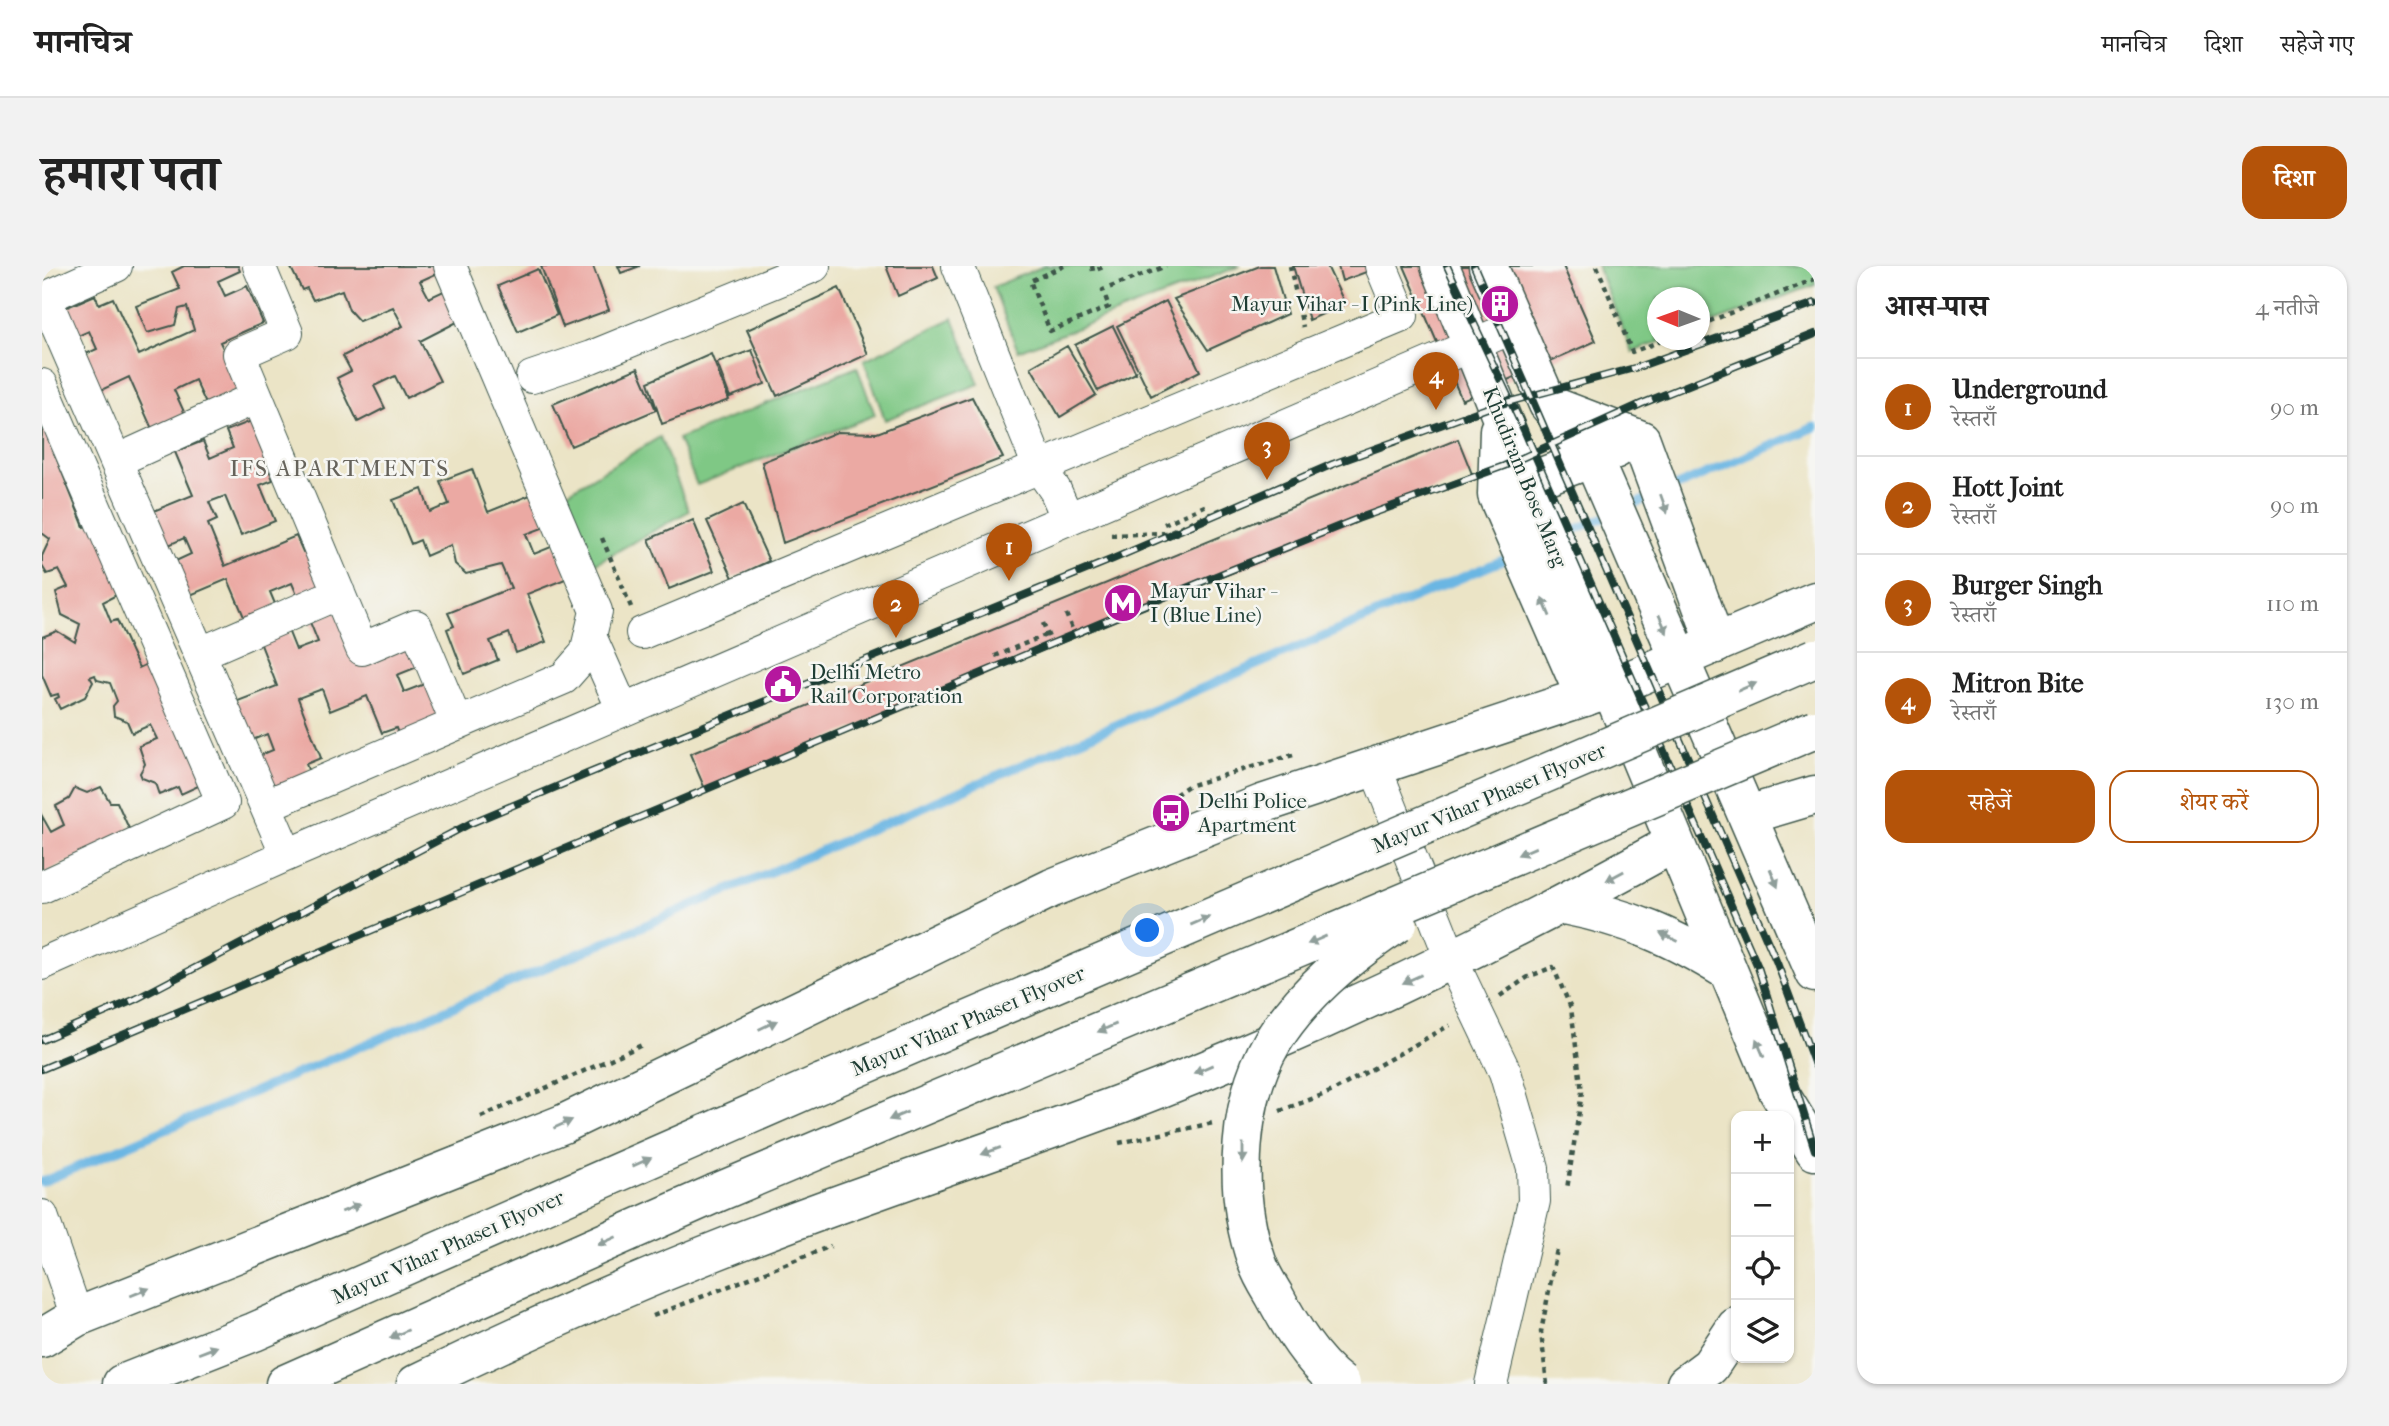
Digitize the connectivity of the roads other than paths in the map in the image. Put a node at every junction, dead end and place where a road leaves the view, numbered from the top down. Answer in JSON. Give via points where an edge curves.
{"nodes":[{"id":1,"x":116,"y":266,"type":"edge"},
{"id":2,"x":259,"y":266,"type":"edge"},
{"id":3,"x":450,"y":266,"type":"edge"},
{"id":4,"x":814,"y":266,"type":"edge"},
{"id":5,"x":958,"y":266,"type":"edge"},
{"id":6,"x":1381,"y":266,"type":"edge"},
{"id":7,"x":1440,"y":266,"type":"edge"},
{"id":8,"x":1488,"y":266,"type":"edge"},
{"id":9,"x":1514,"y":327,"type":"junction"},
{"id":10,"x":1473,"y":346,"type":"junction"},
{"id":11,"x":532,"y":377,"type":"dead end"},
{"id":12,"x":42,"y":386,"type":"edge"},
{"id":13,"x":257,"y":397,"type":"junction"},
{"id":14,"x":1548,"y":404,"type":"junction"},
{"id":15,"x":1641,"y":440,"type":"junction"},
{"id":16,"x":1592,"y":457,"type":"junction"},
{"id":17,"x":116,"y":461,"type":"junction"},
{"id":18,"x":1039,"y":467,"type":"junction"},
{"id":19,"x":1511,"y":488,"type":"junction"},
{"id":20,"x":1068,"y":519,"type":"junction"},
{"id":21,"x":339,"y":593,"type":"junction"},
{"id":22,"x":1815,"y":601,"type":"edge"},
{"id":23,"x":642,"y":634,"type":"dead end"},
{"id":24,"x":590,"y":636,"type":"junction"},
{"id":25,"x":1716,"y":644,"type":"junction"},
{"id":26,"x":201,"y":653,"type":"junction"},
{"id":27,"x":1815,"y":658,"type":"edge"},
{"id":28,"x":1680,"y":660,"type":"junction"},
{"id":29,"x":1590,"y":685,"type":"junction"},
{"id":30,"x":624,"y":710,"type":"junction"},
{"id":31,"x":457,"y":724,"type":"junction"},
{"id":32,"x":1815,"y":729,"type":"edge"},
{"id":33,"x":1375,"y":767,"type":"junction"},
{"id":34,"x":1815,"y":795,"type":"edge"},
{"id":35,"x":267,"y":805,"type":"junction"},
{"id":36,"x":1748,"y":815,"type":"junction"},
{"id":37,"x":1674,"y":844,"type":"junction"},
{"id":38,"x":287,"y":855,"type":"junction"},
{"id":39,"x":1479,"y":871,"type":"junction"},
{"id":40,"x":42,"y":887,"type":"edge"},
{"id":41,"x":1564,"y":905,"type":"junction"},
{"id":42,"x":1452,"y":961,"type":"junction"},
{"id":43,"x":42,"y":964,"type":"edge"},
{"id":44,"x":1728,"y":971,"type":"junction"},
{"id":45,"x":1815,"y":973,"type":"edge"},
{"id":46,"x":1780,"y":1104,"type":"edge"},
{"id":47,"x":1815,"y":1151,"type":"edge"},
{"id":48,"x":46,"y":1227,"type":"edge"},
{"id":49,"x":77,"y":1317,"type":"junction"},
{"id":50,"x":1731,"y":1334,"type":"edge"},
{"id":51,"x":42,"y":1338,"type":"edge"},
{"id":52,"x":122,"y":1384,"type":"edge"},
{"id":53,"x":285,"y":1384,"type":"edge"},
{"id":54,"x":416,"y":1384,"type":"edge"},
{"id":55,"x":1341,"y":1384,"type":"edge"},
{"id":56,"x":1491,"y":1384,"type":"edge"},
{"id":57,"x":1686,"y":1384,"type":"edge"}],
"edges":[{"from":1,"to":17,"type":"street","via":[[45,298]]},
{"from":2,"to":13,"type":"street","via":[[287,333],[239,354]]},
{"from":3,"to":24,"type":"street","via":[[596,611]]},
{"from":4,"to":11,"type":"street"},
{"from":5,"to":18,"type":"street"},
{"from":6,"to":18,"type":"street","via":[[1402,316]]},
{"from":7,"to":10,"type":"main road","name":"Khudiram Bose Marg"},
{"from":8,"to":9,"type":"main road"},
{"from":9,"to":10,"type":"street"},
{"from":9,"to":14,"type":"main road"},
{"from":10,"to":19,"type":"main road","name":"Khudiram Bose Marg","via":[[1499,418]]},
{"from":10,"to":20,"type":"street"},
{"from":12,"to":40,"type":"street","via":[[223,803]]},
{"from":13,"to":17,"type":"street"},
{"from":13,"to":21,"type":"street"},
{"from":14,"to":15,"type":"main road"},
{"from":14,"to":16,"type":"main road"},
{"from":15,"to":16,"type":"main road"},
{"from":15,"to":25,"type":"main road","one_way":true},
{"from":16,"to":19,"type":"main road"},
{"from":16,"to":28,"type":"main road","one_way":true},
{"from":17,"to":26,"type":"street"},
{"from":18,"to":20,"type":"street"},
{"from":18,"to":23,"type":"street"},
{"from":29,"to":19,"type":"main road","one_way":true},
{"from":19,"to":29,"type":"main road","name":"Khudiram Bose Marg","via":[[1582,618]]},
{"from":20,"to":30,"type":"street"},
{"from":21,"to":26,"type":"street"},
{"from":21,"to":31,"type":"street","via":[[362,649],[416,626]]},
{"from":22,"to":25,"type":"main road"},
{"from":24,"to":30,"type":"street"},
{"from":24,"to":31,"type":"street","via":[[586,653],[564,678]]},
{"from":25,"to":28,"type":"main road"},
{"from":26,"to":35,"type":"street"},
{"from":52,"to":27,"type":"main road","name":"Mayur Vihar Phase1 Flyover","one_way":true,"bridge":true,"via":[[254,1332]]},
{"from":28,"to":29,"type":"main road"},
{"from":28,"to":36,"type":"main road"},
{"from":29,"to":33,"type":"main road"},
{"from":29,"to":37,"type":"main road"},
{"from":30,"to":38,"type":"street"},
{"from":31,"to":35,"type":"street"},
{"from":32,"to":39,"type":"main road","one_way":true,"bridge":true},
{"from":33,"to":42,"type":"street"},
{"from":49,"to":33,"type":"main road","one_way":true,"via":[[563,1124],[1052,888],[1262,804]]},
{"from":34,"to":36,"type":"main road"},
{"from":35,"to":38,"type":"street"},
{"from":36,"to":45,"type":"main road","one_way":true},
{"from":37,"to":41,"type":"main road","one_way":true},
{"from":37,"to":44,"type":"main road"},
{"from":38,"to":43,"type":"street"},
{"from":39,"to":53,"type":"main road","one_way":true,"bridge":true,"via":[[714,1194]]},
{"from":39,"to":55,"type":"main road","one_way":true,"bridge":true,"via":[[1331,971],[1279,1032],[1255,1082],[1243,1141],[1244,1209],[1257,1264],[1294,1333]]},
{"from":41,"to":42,"type":"main road"},
{"from":44,"to":41,"type":"main road","one_way":true,"via":[[1640,923]]},
{"from":42,"to":54,"type":"main road","one_way":true,"via":[[1123,1102],[718,1250]]},
{"from":42,"to":56,"type":"street","via":[[1505,1072],[1533,1168],[1534,1201]]},
{"from":46,"to":44,"type":"main road","one_way":true},
{"from":46,"to":47,"type":"main road"},
{"from":48,"to":49,"type":"street"},
{"from":49,"to":51,"type":"main road"},
{"from":50,"to":57,"type":"main road","via":[[1710,1366]]}]}
